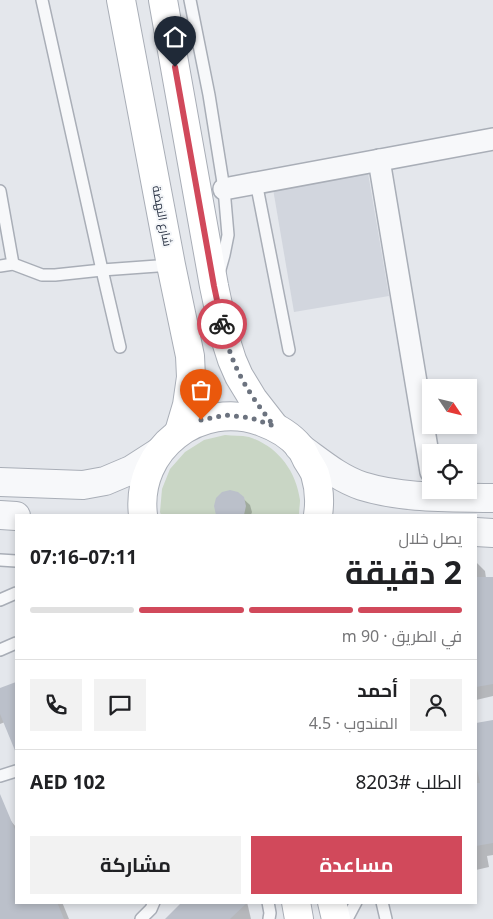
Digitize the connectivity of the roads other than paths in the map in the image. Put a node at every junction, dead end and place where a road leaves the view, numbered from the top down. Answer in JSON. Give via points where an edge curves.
{"nodes":[{"id":1,"x":42,"y":0,"type":"edge"},
{"id":2,"x":121,"y":0,"type":"edge"},
{"id":3,"x":163,"y":0,"type":"edge"},
{"id":4,"x":190,"y":0,"type":"edge"},
{"id":5,"x":493,"y":139,"type":"edge"},
{"id":6,"x":378,"y":160,"type":"junction"},
{"id":7,"x":256,"y":182,"type":"junction"},
{"id":8,"x":224,"y":189,"type":"junction"},
{"id":9,"x":0,"y":191,"type":"edge"},
{"id":10,"x":13,"y":264,"type":"junction"},
{"id":11,"x":171,"y":265,"type":"junction"},
{"id":12,"x":0,"y":266,"type":"edge"},
{"id":13,"x":102,"y":270,"type":"junction"},
{"id":14,"x":214,"y":286,"type":"junction"},
{"id":15,"x":120,"y":347,"type":"dead end"},
{"id":16,"x":289,"y":350,"type":"dead end"},
{"id":17,"x":274,"y":426,"type":"junction"},
{"id":18,"x":179,"y":432,"type":"junction"},
{"id":19,"x":427,"y":444,"type":"edge"},
{"id":20,"x":299,"y":447,"type":"junction"},
{"id":21,"x":159,"y":452,"type":"junction"},
{"id":22,"x":0,"y":482,"type":"edge"},
{"id":23,"x":422,"y":489,"type":"edge"},
{"id":24,"x":477,"y":495,"type":"edge"},
{"id":25,"x":493,"y":498,"type":"edge"},
{"id":26,"x":0,"y":514,"type":"edge"},
{"id":27,"x":143,"y":514,"type":"edge"},
{"id":28,"x":318,"y":514,"type":"edge"},
{"id":29,"x":15,"y":516,"type":"edge"},
{"id":30,"x":477,"y":532,"type":"edge"},
{"id":31,"x":493,"y":533,"type":"edge"},
{"id":32,"x":0,"y":560,"type":"edge"},
{"id":33,"x":15,"y":560,"type":"edge"},
{"id":34,"x":15,"y":593,"type":"edge"},
{"id":35,"x":0,"y":600,"type":"edge"},
{"id":36,"x":15,"y":643,"type":"edge"},
{"id":37,"x":0,"y":650,"type":"edge"},
{"id":38,"x":15,"y":771,"type":"edge"},
{"id":39,"x":0,"y":776,"type":"edge"},
{"id":40,"x":153,"y":904,"type":"edge"},
{"id":41,"x":268,"y":904,"type":"edge"},
{"id":42,"x":296,"y":904,"type":"edge"},
{"id":43,"x":332,"y":904,"type":"edge"},
{"id":44,"x":355,"y":904,"type":"edge"},
{"id":45,"x":382,"y":904,"type":"edge"},
{"id":46,"x":141,"y":919,"type":"edge"},
{"id":47,"x":269,"y":919,"type":"edge"},
{"id":48,"x":299,"y":919,"type":"edge"},
{"id":49,"x":336,"y":919,"type":"edge"},
{"id":50,"x":347,"y":919,"type":"edge"},
{"id":51,"x":386,"y":919,"type":"edge"}],
"edges":[{"from":1,"to":13,"type":"lane"},
{"from":2,"to":11,"type":"main road","name":"شارع النهضة"},
{"from":3,"to":14,"type":"main road"},
{"from":4,"to":8,"type":"lane"},
{"from":5,"to":6,"type":"street"},
{"from":6,"to":7,"type":"street"},
{"from":6,"to":19,"type":"street"},
{"from":7,"to":8,"type":"street"},
{"from":7,"to":16,"type":"lane"},
{"from":8,"to":14,"type":"lane","via":[[228,235]]},
{"from":9,"to":10,"type":"lane"},
{"from":10,"to":12,"type":"lane"},
{"from":10,"to":13,"type":"lane","via":[[42,275]]},
{"from":11,"to":13,"type":"lane"},
{"from":11,"to":18,"type":"main road","name":"شارع النهضة","via":[[191,363],[187,405]]},
{"from":13,"to":15,"type":"lane"},
{"from":14,"to":17,"type":"main road","via":[[232,360],[253,399]]},
{"from":17,"to":18,"type":"main road","via":[[251,418],[226,415],[201,420]]},
{"from":17,"to":20,"type":"main road"},
{"from":18,"to":21,"type":"main road"},
{"from":20,"to":23,"type":"street","via":[[339,475],[361,485],[397,494]]},
{"from":20,"to":28,"type":"main road","via":[[314,473],[320,503]]},
{"from":21,"to":22,"type":"street","via":[[131,470],[105,481],[82,485]]},
{"from":21,"to":27,"type":"main road","via":[[146,476],[141,502]]},
{"from":24,"to":25,"type":"street"},
{"from":26,"to":29,"type":"street"},
{"from":30,"to":31,"type":"street"},
{"from":32,"to":33,"type":"lane"},
{"from":34,"to":35,"type":"lane"},
{"from":36,"to":37,"type":"lane"},
{"from":38,"to":39,"type":"lane"},
{"from":40,"to":46,"type":"lane"},
{"from":41,"to":47,"type":"lane"},
{"from":42,"to":48,"type":"main road"},
{"from":43,"to":49,"type":"main road"},
{"from":44,"to":50,"type":"lane"},
{"from":45,"to":51,"type":"lane"}]}
